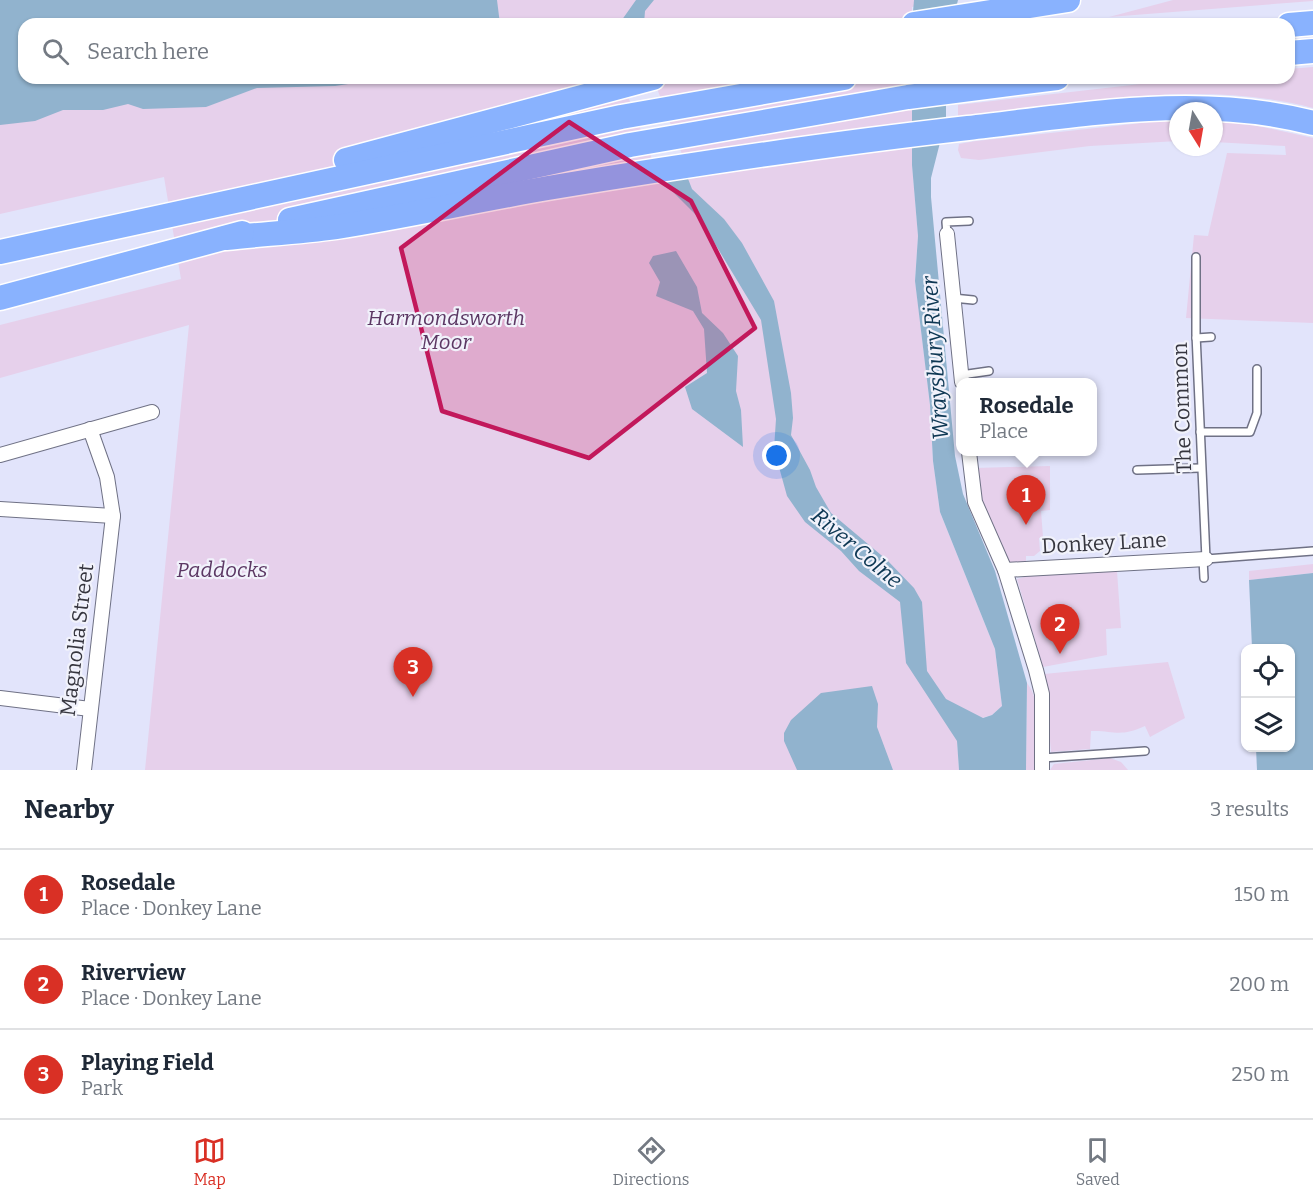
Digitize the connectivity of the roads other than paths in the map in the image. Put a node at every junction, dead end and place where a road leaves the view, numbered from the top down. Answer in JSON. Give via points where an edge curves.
{"nodes":[{"id":1,"x":1068,"y":0,"type":"edge"},
{"id":2,"x":949,"y":18,"type":"edge"},
{"id":3,"x":1313,"y":23,"type":"edge"},
{"id":4,"x":1295,"y":25,"type":"edge"},
{"id":5,"x":1313,"y":51,"type":"edge"},
{"id":6,"x":1295,"y":52,"type":"edge"},
{"id":7,"x":628,"y":84,"type":"edge"},
{"id":8,"x":808,"y":84,"type":"edge"},
{"id":9,"x":1007,"y":84,"type":"edge"},
{"id":10,"x":1313,"y":123,"type":"edge"},
{"id":11,"x":175,"y":213,"type":"junction"},
{"id":12,"x":969,"y":221,"type":"dead end"},
{"id":13,"x":947,"y":234,"type":"joint"},
{"id":14,"x":226,"y":238,"type":"junction"},
{"id":15,"x":0,"y":252,"type":"edge"},
{"id":16,"x":1196,"y":256,"type":"dead end"},
{"id":17,"x":0,"y":298,"type":"edge"},
{"id":18,"x":953,"y":298,"type":"junction"},
{"id":19,"x":973,"y":300,"type":"dead end"},
{"id":20,"x":1211,"y":337,"type":"dead end"},
{"id":21,"x":1196,"y":338,"type":"junction"},
{"id":22,"x":1257,"y":369,"type":"dead end"},
{"id":23,"x":989,"y":370,"type":"dead end"},
{"id":24,"x":962,"y":378,"type":"edge"},
{"id":25,"x":965,"y":378,"type":"edge"},
{"id":26,"x":152,"y":412,"type":"dead end"},
{"id":27,"x":90,"y":429,"type":"junction"},
{"id":28,"x":1200,"y":432,"type":"junction"},
{"id":29,"x":0,"y":455,"type":"edge"},
{"id":30,"x":969,"y":456,"type":"edge"},
{"id":31,"x":1200,"y":468,"type":"junction"},
{"id":32,"x":1137,"y":470,"type":"dead end"},
{"id":33,"x":0,"y":509,"type":"edge"},
{"id":34,"x":113,"y":516,"type":"junction"},
{"id":35,"x":1313,"y":551,"type":"edge"},
{"id":36,"x":1204,"y":559,"type":"junction"},
{"id":37,"x":1005,"y":570,"type":"junction"},
{"id":38,"x":1204,"y":578,"type":"dead end"},
{"id":39,"x":0,"y":698,"type":"edge"},
{"id":40,"x":90,"y":709,"type":"junction"},
{"id":41,"x":1145,"y":750,"type":"dead end"},
{"id":42,"x":1042,"y":764,"type":"edge"},
{"id":43,"x":84,"y":770,"type":"edge"}],
"edges":[{"from":1,"to":2,"type":"highway"},
{"from":3,"to":4,"type":"highway"},
{"from":5,"to":6,"type":"highway"},
{"from":7,"to":11,"type":"highway","via":[[267,181]]},
{"from":8,"to":11,"type":"highway","via":[[670,107]]},
{"from":9,"to":14,"type":"highway","via":[[908,97],[630,145],[313,213]]},
{"from":10,"to":14,"type":"highway","via":[[1258,111],[1197,107],[1131,110],[692,165],[335,227]]},
{"from":11,"to":15,"type":"highway"},
{"from":12,"to":13,"type":"lane","via":[[946,222]]},
{"from":13,"to":18,"type":"street"},
{"from":14,"to":17,"type":"highway"},
{"from":16,"to":21,"type":"lane","name":"The Common"},
{"from":18,"to":19,"type":"lane"},
{"from":18,"to":24,"type":"street"},
{"from":20,"to":21,"type":"lane"},
{"from":21,"to":28,"type":"lane","name":"The Common"},
{"from":22,"to":28,"type":"lane","via":[[1257,413],[1250,432]]},
{"from":23,"to":25,"type":"lane"},
{"from":26,"to":27,"type":"street"},
{"from":27,"to":29,"type":"street"},
{"from":27,"to":34,"type":"street","name":"Magnolia Street","via":[[107,477]]},
{"from":28,"to":31,"type":"lane","name":"The Common"},
{"from":30,"to":37,"type":"street","via":[[975,502]]},
{"from":31,"to":32,"type":"lane"},
{"from":31,"to":36,"type":"lane","name":"The Common"},
{"from":33,"to":34,"type":"street"},
{"from":34,"to":40,"type":"street","name":"Magnolia Street"},
{"from":35,"to":36,"type":"lane"},
{"from":36,"to":37,"type":"street","name":"Donkey Lane"},
{"from":36,"to":38,"type":"lane","name":"The Common"},
{"from":37,"to":42,"type":"street","via":[[1042,694]]},
{"from":39,"to":40,"type":"street"},
{"from":40,"to":43,"type":"street","name":"Magnolia Street"},
{"from":41,"to":42,"type":"lane"}]}
